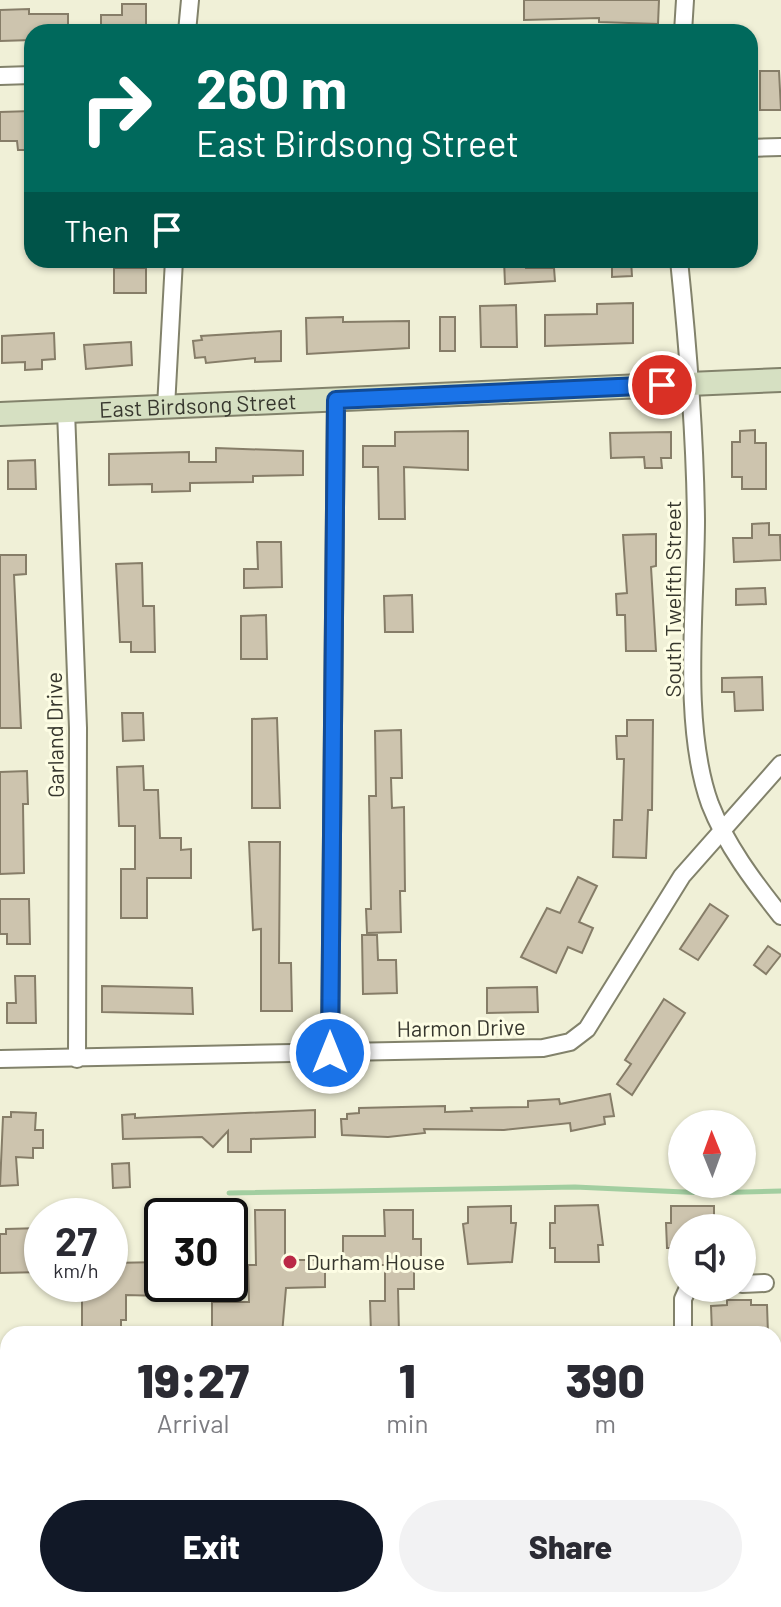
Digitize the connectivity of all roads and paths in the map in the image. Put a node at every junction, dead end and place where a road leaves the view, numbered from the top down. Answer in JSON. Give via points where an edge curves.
{"nodes":[{"id":1,"x":190,"y":0,"type":"edge"},
{"id":2,"x":685,"y":0,"type":"edge"},
{"id":3,"x":188,"y":24,"type":"edge"},
{"id":4,"x":684,"y":24,"type":"edge"},
{"id":5,"x":24,"y":75,"type":"edge"},
{"id":6,"x":0,"y":76,"type":"edge"},
{"id":7,"x":781,"y":147,"type":"edge"},
{"id":8,"x":758,"y":148,"type":"edge"},
{"id":9,"x":174,"y":268,"type":"edge"},
{"id":10,"x":680,"y":268,"type":"edge"},
{"id":11,"x":781,"y":380,"type":"edge"},
{"id":12,"x":691,"y":383,"type":"junction"},
{"id":13,"x":336,"y":400,"type":"junction"},
{"id":14,"x":166,"y":407,"type":"junction"},
{"id":15,"x":66,"y":411,"type":"junction"},
{"id":16,"x":0,"y":414,"type":"edge"},
{"id":17,"x":781,"y":764,"type":"edge"},
{"id":18,"x":722,"y":829,"type":"junction"},
{"id":19,"x":781,"y":916,"type":"edge"},
{"id":20,"x":330,"y":1053,"type":"junction"},
{"id":21,"x":0,"y":1059,"type":"edge"},
{"id":22,"x":77,"y":1059,"type":"junction"},
{"id":23,"x":756,"y":1283,"type":"edge"},
{"id":24,"x":765,"y":1283,"type":"dead end"},
{"id":25,"x":683,"y":1302,"type":"edge"},
{"id":26,"x":683,"y":1326,"type":"edge"}],
"edges":[{"from":1,"to":3,"type":"street"},
{"from":2,"to":4,"type":"street"},
{"from":5,"to":6,"type":"street"},
{"from":7,"to":8,"type":"street"},
{"from":9,"to":14,"type":"street"},
{"from":10,"to":12,"type":"street","name":"South Twelfth Street"},
{"from":11,"to":12,"type":"street","name":"East Birdsong Street"},
{"from":12,"to":13,"type":"street","name":"East Birdsong Street"},
{"from":12,"to":18,"type":"street","name":"South Twelfth Street","via":[[695,718],[702,772]]},
{"from":13,"to":14,"type":"street","name":"East Birdsong Street"},
{"from":13,"to":20,"type":"street"},
{"from":14,"to":15,"type":"street","name":"East Birdsong Street"},
{"from":15,"to":16,"type":"street","name":"East Birdsong Street"},
{"from":15,"to":22,"type":"street","name":"Garland Drive","via":[[78,728]]},
{"from":17,"to":18,"type":"street","name":"Harmon Drive"},
{"from":18,"to":19,"type":"street","name":"South Twelfth Street"},
{"from":18,"to":20,"type":"street","name":"Harmon Drive","via":[[675,886],[594,1021],[579,1037],[543,1048]]},
{"from":20,"to":22,"type":"street","name":"Harmon Drive"},
{"from":21,"to":22,"type":"street","name":"Harmon Drive"},
{"from":23,"to":24,"type":"street"},
{"from":25,"to":26,"type":"street"}]}
